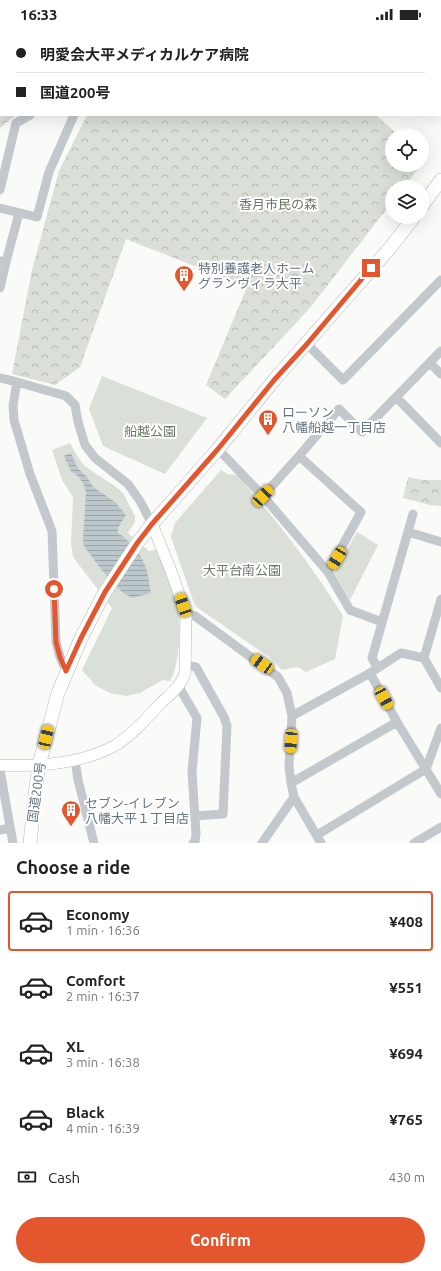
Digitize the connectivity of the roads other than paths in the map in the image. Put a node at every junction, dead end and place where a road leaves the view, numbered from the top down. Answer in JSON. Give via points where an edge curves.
{"nodes":[{"id":1,"x":28,"y":116,"type":"edge"},
{"id":2,"x":74,"y":116,"type":"edge"},
{"id":3,"x":439,"y":189,"type":"edge"},
{"id":4,"x":0,"y":190,"type":"edge"},
{"id":5,"x":429,"y":199,"type":"edge"},
{"id":6,"x":0,"y":208,"type":"edge"},
{"id":7,"x":19,"y":213,"type":"junction"},
{"id":8,"x":409,"y":224,"type":"edge"},
{"id":9,"x":3,"y":261,"type":"edge"},
{"id":10,"x":441,"y":280,"type":"edge"},
{"id":11,"x":0,"y":288,"type":"edge"},
{"id":12,"x":307,"y":344,"type":"junction"},
{"id":13,"x":441,"y":351,"type":"edge"},
{"id":14,"x":430,"y":363,"type":"junction"},
{"id":15,"x":441,"y":374,"type":"edge"},
{"id":16,"x":0,"y":378,"type":"edge"},
{"id":17,"x":17,"y":382,"type":"junction"},
{"id":18,"x":397,"y":398,"type":"junction"},
{"id":19,"x":441,"y":443,"type":"edge"},
{"id":20,"x":218,"y":449,"type":"junction"},
{"id":21,"x":299,"y":456,"type":"junction"},
{"id":22,"x":263,"y":496,"type":"junction"},
{"id":23,"x":413,"y":514,"type":"dead end"},
{"id":24,"x":152,"y":524,"type":"junction"},
{"id":25,"x":408,"y":532,"type":"junction"},
{"id":26,"x":441,"y":542,"type":"edge"},
{"id":27,"x":328,"y":572,"type":"junction"},
{"id":28,"x":441,"y":599,"type":"edge"},
{"id":29,"x":186,"y":614,"type":"junction"},
{"id":30,"x":439,"y":618,"type":"edge"},
{"id":31,"x":382,"y":622,"type":"junction"},
{"id":32,"x":424,"y":658,"type":"junction"},
{"id":33,"x":185,"y":665,"type":"junction"},
{"id":34,"x":373,"y":670,"type":"junction"},
{"id":35,"x":66,"y":671,"type":"junction"},
{"id":36,"x":178,"y":687,"type":"junction"},
{"id":37,"x":441,"y":688,"type":"edge"},
{"id":38,"x":292,"y":716,"type":"junction"},
{"id":39,"x":397,"y":722,"type":"junction"},
{"id":40,"x":441,"y":728,"type":"edge"},
{"id":41,"x":75,"y":760,"type":"junction"},
{"id":42,"x":39,"y":765,"type":"junction"},
{"id":43,"x":0,"y":766,"type":"edge"},
{"id":44,"x":426,"y":769,"type":"junction"},
{"id":45,"x":0,"y":770,"type":"edge"},
{"id":46,"x":291,"y":783,"type":"junction"},
{"id":47,"x":441,"y":794,"type":"edge"},
{"id":48,"x":294,"y":797,"type":"junction"},
{"id":49,"x":195,"y":816,"type":"junction"},
{"id":50,"x":441,"y":827,"type":"edge"},
{"id":51,"x":10,"y":828,"type":"junction"},
{"id":52,"x":0,"y":830,"type":"edge"},
{"id":53,"x":319,"y":839,"type":"edge"},
{"id":54,"x":267,"y":841,"type":"edge"},
{"id":55,"x":13,"y":843,"type":"edge"},
{"id":56,"x":30,"y":843,"type":"edge"},
{"id":57,"x":94,"y":843,"type":"edge"},
{"id":58,"x":193,"y":843,"type":"edge"},
{"id":59,"x":414,"y":843,"type":"edge"}],
"edges":[{"from":1,"to":4,"type":"street","via":[[16,123]]},
{"from":2,"to":7,"type":"street","via":[[49,172],[37,216]]},
{"from":3,"to":5,"type":"highway"},
{"from":6,"to":7,"type":"street"},
{"from":7,"to":9,"type":"street"},
{"from":8,"to":12,"type":"highway","name":"国道200号"},
{"from":9,"to":11,"type":"street"},
{"from":10,"to":12,"type":"street","via":[[343,380]]},
{"from":12,"to":20,"type":"highway","name":"国道200号"},
{"from":13,"to":14,"type":"street"},
{"from":14,"to":15,"type":"street"},
{"from":14,"to":18,"type":"street"},
{"from":16,"to":17,"type":"street"},
{"from":17,"to":24,"type":"street","via":[[66,396],[75,406],[85,445],[95,458],[128,484]]},
{"from":17,"to":35,"type":"street","via":[[13,405],[14,420],[30,474],[52,530],[56,642]]},
{"from":18,"to":19,"type":"street"},
{"from":18,"to":21,"type":"street","via":[[362,432],[339,409]]},
{"from":20,"to":22,"type":"street"},
{"from":20,"to":24,"type":"highway","name":"国道200号"},
{"from":21,"to":22,"type":"street"},
{"from":21,"to":27,"type":"street","via":[[362,512]]},
{"from":22,"to":27,"type":"street"},
{"from":23,"to":25,"type":"street"},
{"from":24,"to":29,"type":"main road"},
{"from":24,"to":35,"type":"highway","name":"国道200号","via":[[105,592]]},
{"from":25,"to":26,"type":"street"},
{"from":25,"to":31,"type":"street"},
{"from":27,"to":31,"type":"street","via":[[350,610]]},
{"from":28,"to":30,"type":"street"},
{"from":29,"to":33,"type":"main road"},
{"from":29,"to":38,"type":"street","via":[[194,616],[278,677],[287,693]]},
{"from":30,"to":32,"type":"street"},
{"from":31,"to":34,"type":"street","via":[[372,658]]},
{"from":32,"to":34,"type":"street","via":[[401,653]]},
{"from":32,"to":37,"type":"street"},
{"from":33,"to":36,"type":"main road","via":[[183,681]]},
{"from":33,"to":49,"type":"street","via":[[196,667],[227,726],[223,814]]},
{"from":34,"to":38,"type":"street"},
{"from":34,"to":39,"type":"street"},
{"from":35,"to":42,"type":"highway","name":"国道200号"},
{"from":36,"to":41,"type":"main road","via":[[117,744],[100,753]]},
{"from":36,"to":49,"type":"street","via":[[197,718],[192,772]]},
{"from":38,"to":46,"type":"street","via":[[289,766]]},
{"from":39,"to":44,"type":"street"},
{"from":39,"to":46,"type":"street"},
{"from":40,"to":44,"type":"street"},
{"from":41,"to":42,"type":"main road"},
{"from":41,"to":57,"type":"street"},
{"from":42,"to":43,"type":"main road"},
{"from":42,"to":56,"type":"highway","name":"国道200号"},
{"from":44,"to":47,"type":"street"},
{"from":44,"to":53,"type":"street"},
{"from":45,"to":51,"type":"street"},
{"from":46,"to":48,"type":"street"},
{"from":48,"to":53,"type":"street"},
{"from":48,"to":54,"type":"street"},
{"from":49,"to":58,"type":"street","via":[[196,834]]},
{"from":50,"to":59,"type":"street"},
{"from":51,"to":52,"type":"street"},
{"from":51,"to":55,"type":"street"}]}
